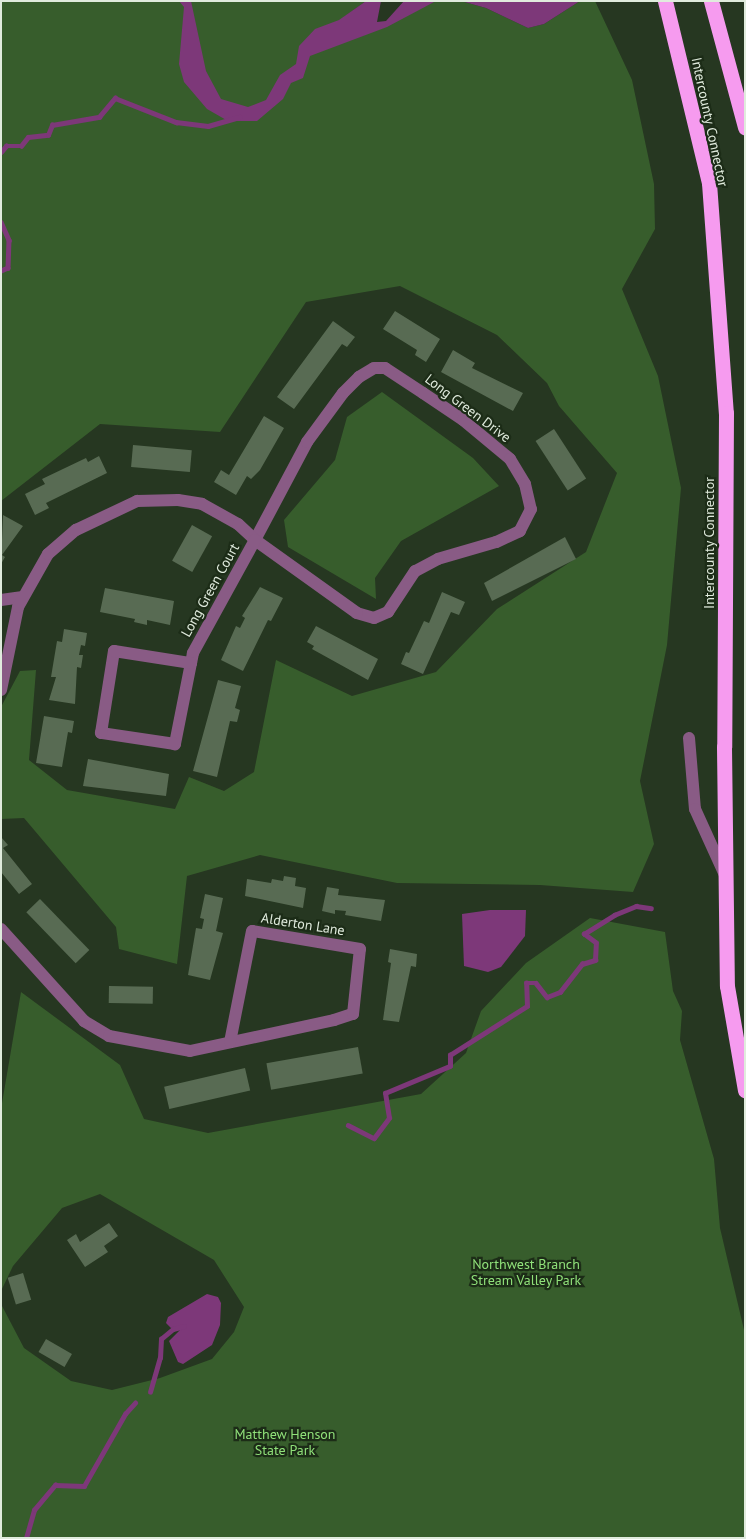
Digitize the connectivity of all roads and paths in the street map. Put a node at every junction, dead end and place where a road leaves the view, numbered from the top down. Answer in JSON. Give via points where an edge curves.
{"nodes":[{"id":1,"x":665,"y":1,"type":"edge"},
{"id":2,"x":712,"y":1,"type":"edge"},
{"id":3,"x":745,"y":127,"type":"edge"},
{"id":4,"x":255,"y":540,"type":"junction"},
{"id":5,"x":23,"y":597,"type":"junction"},
{"id":6,"x":1,"y":600,"type":"edge"},
{"id":7,"x":191,"y":663,"type":"junction"},
{"id":8,"x":1,"y":690,"type":"edge"},
{"id":9,"x":689,"y":738,"type":"dead end"},
{"id":10,"x":725,"y":875,"type":"junction"},
{"id":11,"x":1,"y":929,"type":"edge"},
{"id":12,"x":230,"y":1042,"type":"junction"},
{"id":13,"x":745,"y":1090,"type":"edge"}],
"edges":[{"from":1,"to":10,"type":"highway","name":"Intercounty Connector","via":[[709,183],[726,413]]},
{"from":2,"to":3,"type":"highway"},
{"from":4,"to":4,"type":"street","name":"Long Green Drive","via":[[307,442],[343,393],[374,368],[386,368],[423,392],[510,459],[525,484],[531,509],[520,531],[496,542],[438,559],[415,571],[388,612],[374,618],[357,613]]},
{"from":4,"to":5,"type":"street","name":"Long Green Drive","via":[[238,524],[202,504],[178,500],[137,501],[76,530],[48,554]]},
{"from":4,"to":7,"type":"street","name":"Long Green Court","via":[[219,601]]},
{"from":5,"to":6,"type":"street"},
{"from":5,"to":8,"type":"street","name":"Long Green Drive"},
{"from":7,"to":7,"type":"street","name":"Long Green Court","via":[[175,744],[101,732],[114,651]]},
{"from":9,"to":10,"type":"street","via":[[695,809]]},
{"from":10,"to":13,"type":"highway","name":"Intercounty Connector","via":[[727,986]]},
{"from":11,"to":12,"type":"street","name":"Alderton Lane","via":[[84,1021],[109,1036],[190,1051]]},
{"from":12,"to":12,"type":"street","name":"Alderton Lane","via":[[353,1014],[360,948],[252,931]]}]}
